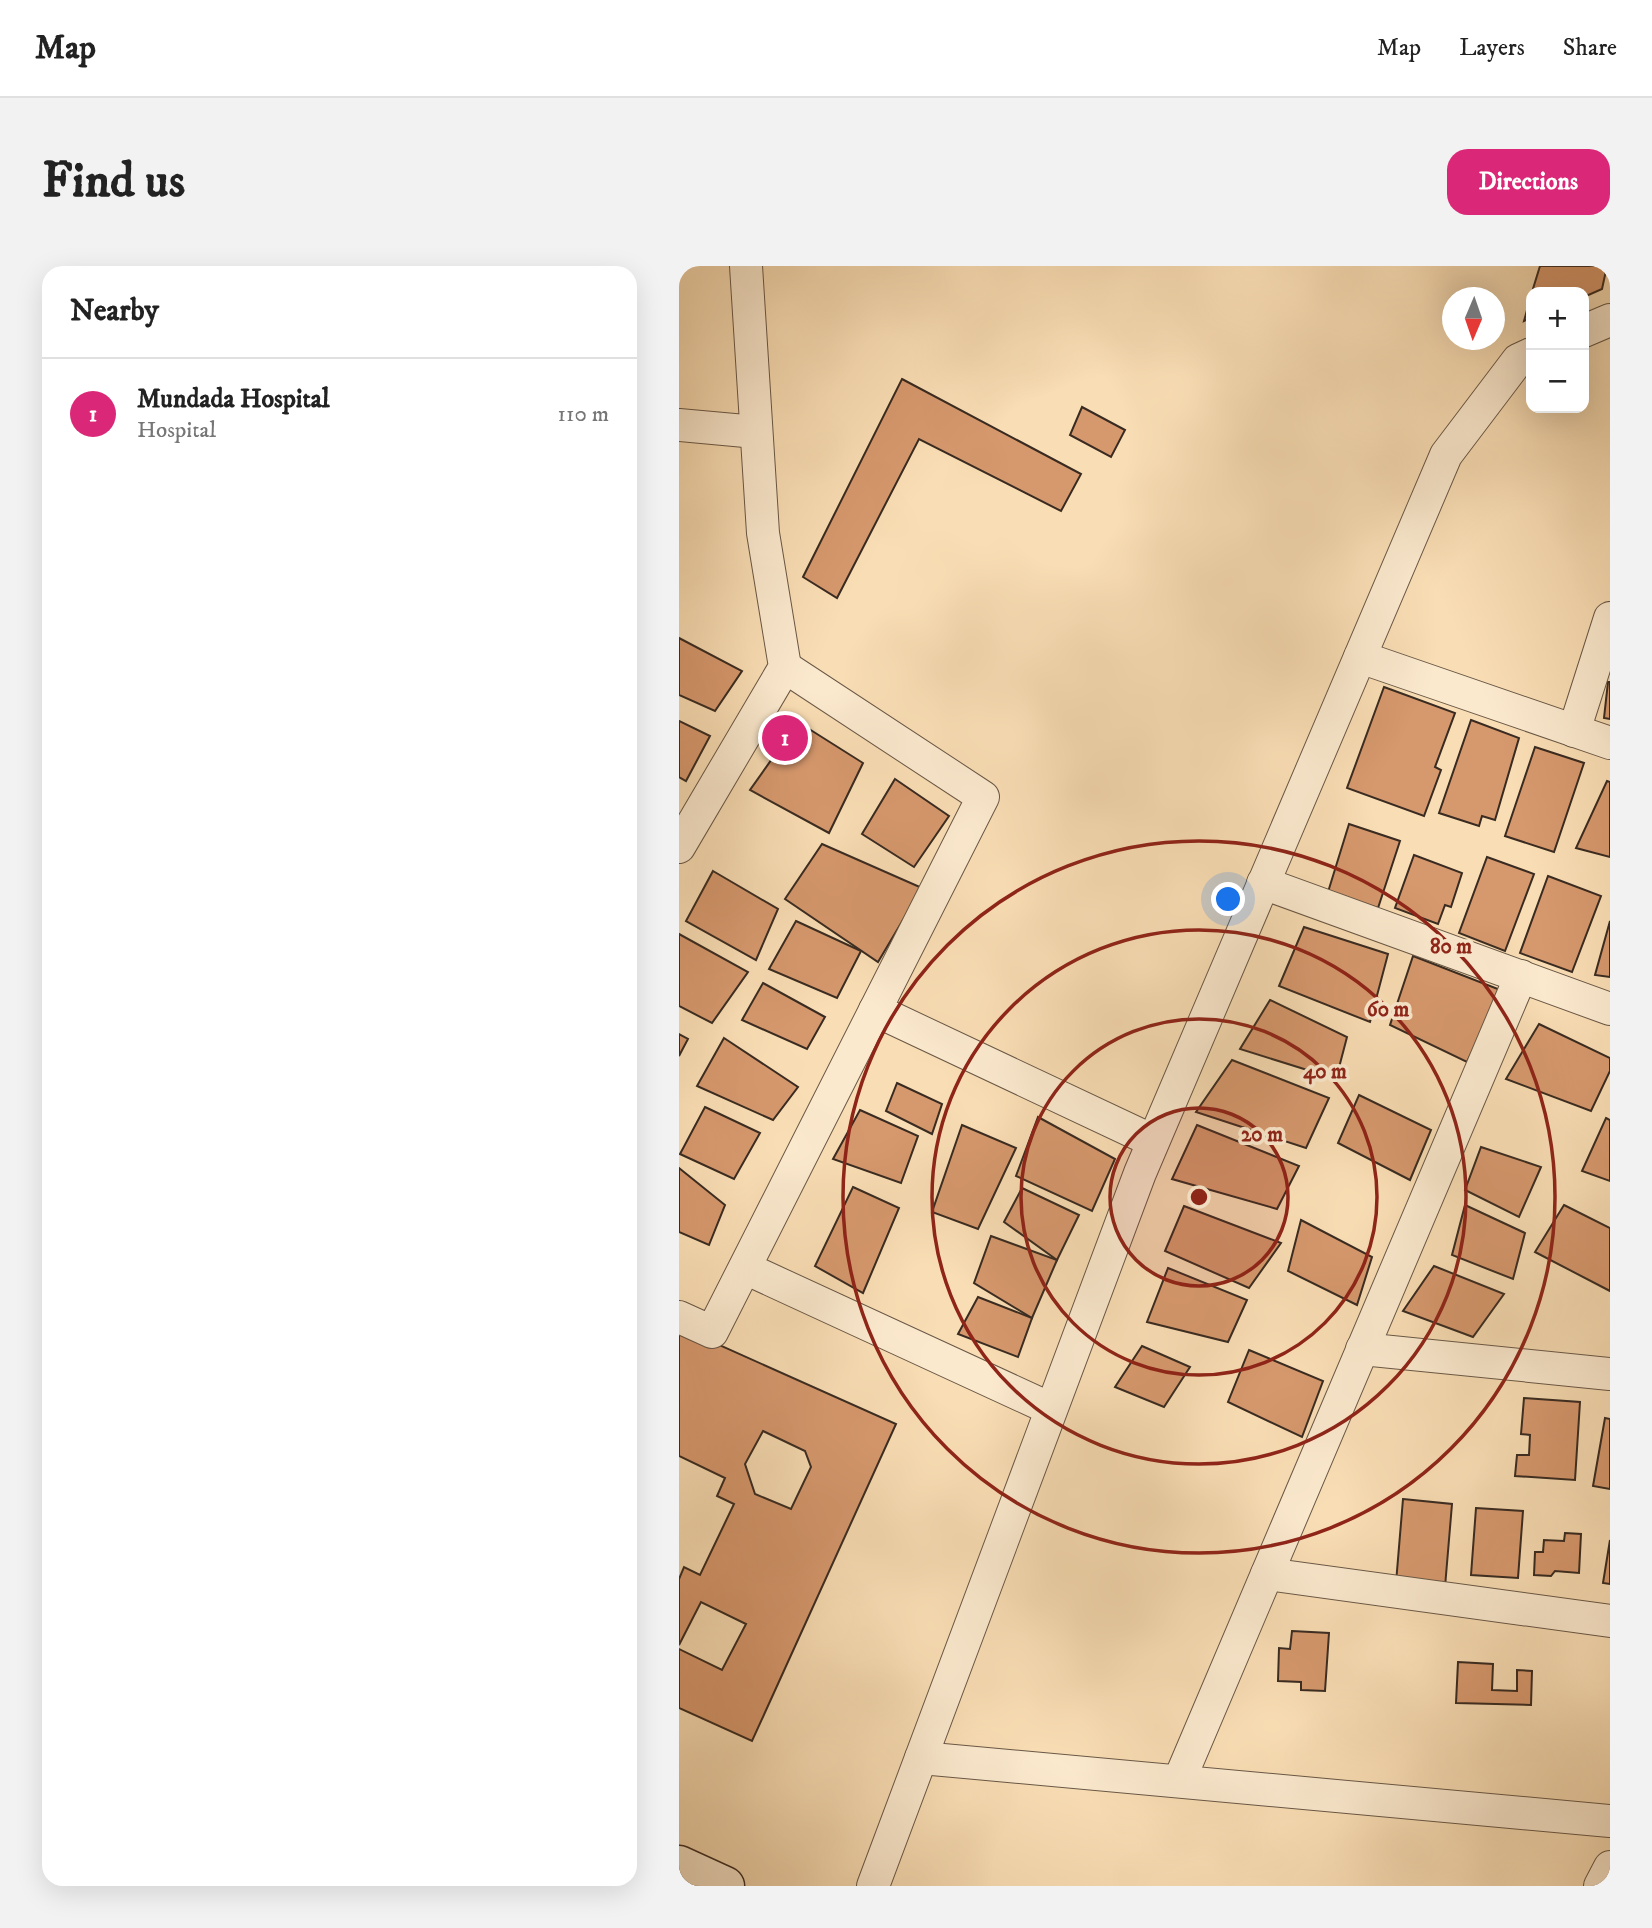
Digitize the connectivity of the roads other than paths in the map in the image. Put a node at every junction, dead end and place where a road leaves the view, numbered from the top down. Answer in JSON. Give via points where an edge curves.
{"nodes":[{"id":1,"x":746,"y":266,"type":"edge"},
{"id":2,"x":1610,"y":320,"type":"edge"},
{"id":3,"x":1589,"y":329,"type":"edge"},
{"id":4,"x":1526,"y":356,"type":"edge"},
{"id":5,"x":679,"y":425,"type":"edge"},
{"id":6,"x":757,"y":432,"type":"junction"},
{"id":7,"x":1610,"y":618,"type":"edge"},
{"id":8,"x":1360,"y":657,"type":"junction"},
{"id":9,"x":785,"y":667,"type":"junction"},
{"id":10,"x":1574,"y":731,"type":"junction"},
{"id":11,"x":1610,"y":743,"type":"edge"},
{"id":12,"x":679,"y":847,"type":"edge"},
{"id":13,"x":1263,"y":883,"type":"junction"},
{"id":14,"x":1521,"y":976,"type":"junction"},
{"id":15,"x":1610,"y":1009,"type":"edge"},
{"id":16,"x":875,"y":1010,"type":"junction"},
{"id":17,"x":1153,"y":1141,"type":"junction"},
{"id":18,"x":745,"y":1268,"type":"junction"},
{"id":19,"x":679,"y":1317,"type":"edge"},
{"id":20,"x":1363,"y":1349,"type":"junction"},
{"id":21,"x":1609,"y":1372,"type":"edge"},
{"id":22,"x":1051,"y":1409,"type":"junction"},
{"id":23,"x":1267,"y":1574,"type":"junction"},
{"id":24,"x":1610,"y":1620,"type":"edge"},
{"id":25,"x":921,"y":1758,"type":"junction"},
{"id":26,"x":1179,"y":1781,"type":"junction"},
{"id":27,"x":1610,"y":1821,"type":"edge"},
{"id":28,"x":679,"y":1865,"type":"edge"},
{"id":29,"x":1610,"y":1867,"type":"edge"},
{"id":30,"x":725,"y":1886,"type":"edge"},
{"id":31,"x":873,"y":1886,"type":"edge"},
{"id":32,"x":1600,"y":1886,"type":"edge"}],
"edges":[{"from":1,"to":6,"type":"street"},
{"from":2,"to":3,"type":"street"},
{"from":4,"to":8,"type":"street","via":[[1518,360],[1446,455]]},
{"from":5,"to":6,"type":"street"},
{"from":6,"to":9,"type":"street","via":[[763,533]]},
{"from":7,"to":10,"type":"street"},
{"from":8,"to":10,"type":"street"},
{"from":8,"to":13,"type":"street"},
{"from":9,"to":12,"type":"street"},
{"from":9,"to":16,"type":"street","via":[[983,796]]},
{"from":10,"to":11,"type":"street"},
{"from":13,"to":14,"type":"street"},
{"from":13,"to":17,"type":"street"},
{"from":14,"to":15,"type":"street"},
{"from":14,"to":20,"type":"street"},
{"from":16,"to":17,"type":"street"},
{"from":16,"to":18,"type":"street"},
{"from":17,"to":22,"type":"street"},
{"from":18,"to":19,"type":"street","via":[[712,1332]]},
{"from":18,"to":22,"type":"street"},
{"from":20,"to":21,"type":"street"},
{"from":20,"to":23,"type":"street"},
{"from":22,"to":25,"type":"street"},
{"from":23,"to":24,"type":"street"},
{"from":23,"to":26,"type":"street"},
{"from":25,"to":26,"type":"street"},
{"from":25,"to":31,"type":"street"},
{"from":26,"to":27,"type":"street"},
{"from":28,"to":30,"type":"street"},
{"from":29,"to":32,"type":"street"}]}
